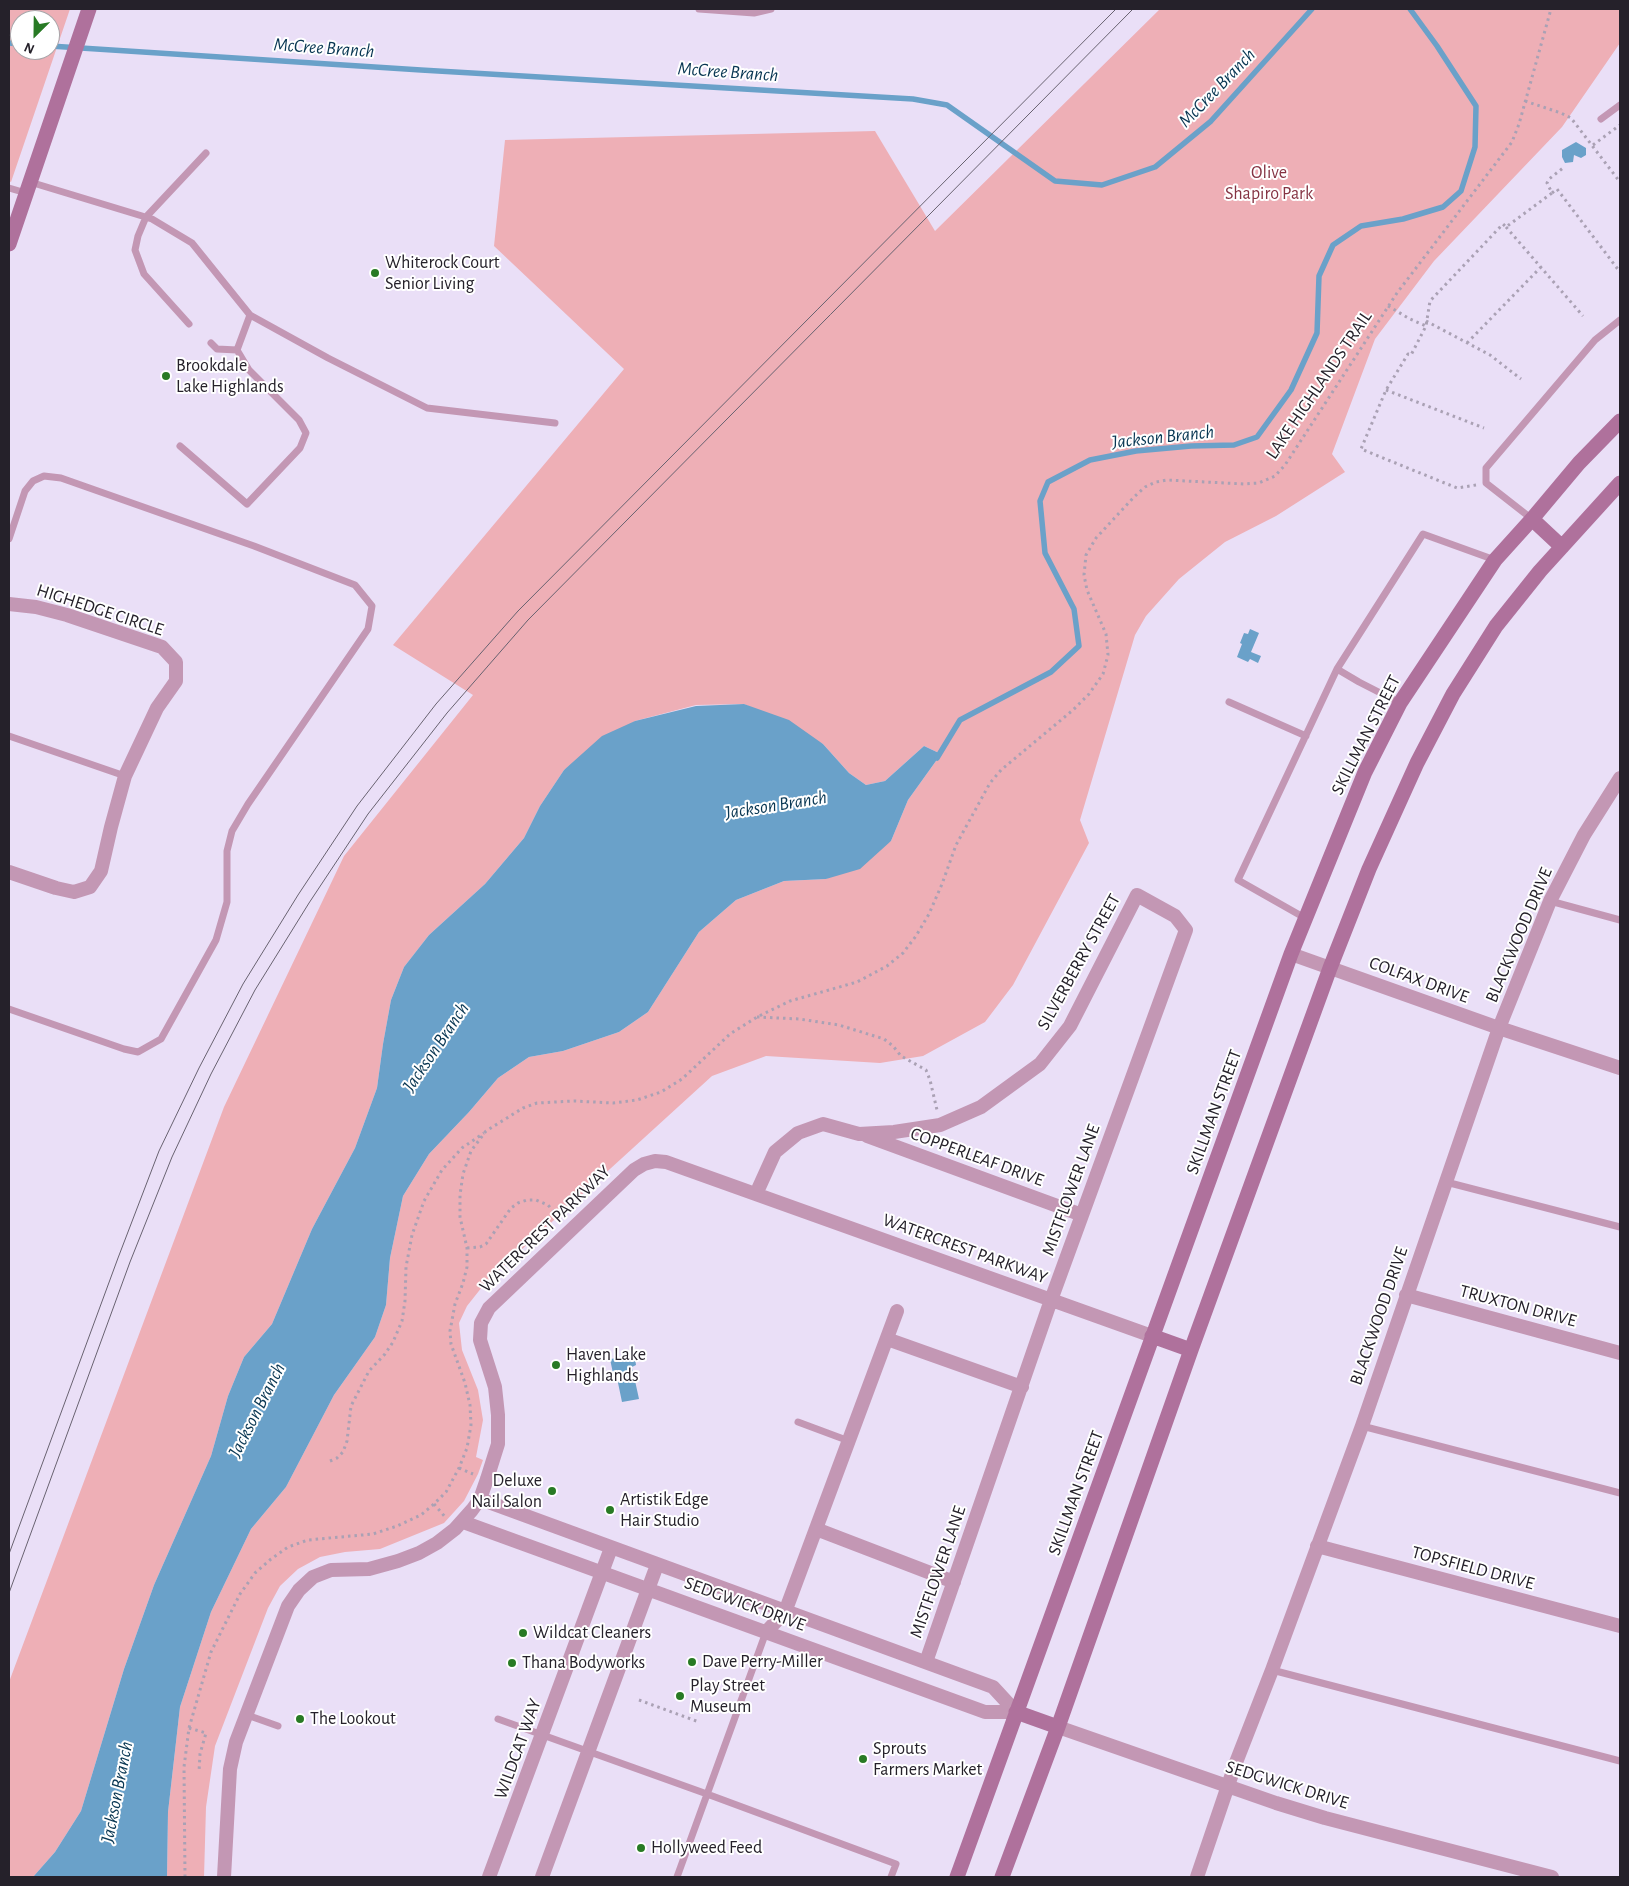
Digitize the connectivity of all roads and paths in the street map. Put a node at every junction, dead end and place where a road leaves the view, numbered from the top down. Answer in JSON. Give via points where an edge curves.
{"nodes":[{"id":1,"x":699,"y":9,"type":"edge"},
{"id":2,"x":771,"y":9,"type":"edge"},
{"id":3,"x":1551,"y":9,"type":"edge"},
{"id":4,"x":88,"y":12,"type":"edge"},
{"id":5,"x":1525,"y":101,"type":"junction"},
{"id":6,"x":1620,"y":105,"type":"edge"},
{"id":7,"x":1600,"y":119,"type":"dead end"},
{"id":8,"x":1620,"y":125,"type":"edge"},
{"id":9,"x":1592,"y":146,"type":"junction"},
{"id":10,"x":206,"y":154,"type":"dead end"},
{"id":11,"x":1563,"y":168,"type":"dead end"},
{"id":12,"x":1620,"y":182,"type":"edge"},
{"id":13,"x":28,"y":187,"type":"junction"},
{"id":14,"x":9,"y":188,"type":"edge"},
{"id":15,"x":1552,"y":193,"type":"junction"},
{"id":16,"x":146,"y":217,"type":"junction"},
{"id":17,"x":1506,"y":227,"type":"junction"},
{"id":18,"x":9,"y":244,"type":"edge"},
{"id":19,"x":1541,"y":267,"type":"junction"},
{"id":20,"x":1620,"y":272,"type":"edge"},
{"id":21,"x":1388,"y":306,"type":"junction"},
{"id":22,"x":250,"y":315,"type":"junction"},
{"id":23,"x":1583,"y":316,"type":"dead end"},
{"id":24,"x":1620,"y":320,"type":"edge"},
{"id":25,"x":1426,"y":321,"type":"junction"},
{"id":26,"x":189,"y":324,"type":"dead end"},
{"id":27,"x":1426,"y":326,"type":"junction"},
{"id":28,"x":211,"y":343,"type":"dead end"},
{"id":29,"x":1467,"y":343,"type":"junction"},
{"id":30,"x":237,"y":350,"type":"junction"},
{"id":31,"x":1521,"y":379,"type":"dead end"},
{"id":32,"x":1386,"y":390,"type":"junction"},
{"id":33,"x":1620,"y":422,"type":"edge"},
{"id":34,"x":555,"y":423,"type":"dead end"},
{"id":35,"x":1484,"y":428,"type":"dead end"},
{"id":36,"x":180,"y":446,"type":"dead end"},
{"id":37,"x":1486,"y":483,"type":"junction"},
{"id":38,"x":1620,"y":483,"type":"edge"},
{"id":39,"x":1532,"y":519,"type":"junction"},
{"id":40,"x":9,"y":539,"type":"edge"},
{"id":41,"x":1562,"y":547,"type":"junction"},
{"id":42,"x":1495,"y":560,"type":"junction"},
{"id":43,"x":9,"y":604,"type":"edge"},
{"id":44,"x":1337,"y":669,"type":"junction"},
{"id":45,"x":1229,"y":702,"type":"dead end"},
{"id":46,"x":1400,"y":703,"type":"junction"},
{"id":47,"x":9,"y":736,"type":"edge"},
{"id":48,"x":1306,"y":736,"type":"junction"},
{"id":49,"x":125,"y":776,"type":"junction"},
{"id":50,"x":1620,"y":778,"type":"edge"},
{"id":51,"x":9,"y":872,"type":"edge"},
{"id":52,"x":1137,"y":895,"type":"joint"},
{"id":53,"x":1550,"y":902,"type":"junction"},
{"id":54,"x":1306,"y":918,"type":"junction"},
{"id":55,"x":1620,"y":920,"type":"edge"},
{"id":56,"x":1291,"y":954,"type":"junction"},
{"id":57,"x":1330,"y":968,"type":"junction"},
{"id":58,"x":9,"y":1010,"type":"edge"},
{"id":59,"x":756,"y":1017,"type":"junction"},
{"id":60,"x":1499,"y":1028,"type":"junction"},
{"id":61,"x":1620,"y":1068,"type":"edge"},
{"id":62,"x":940,"y":1125,"type":"junction"},
{"id":63,"x":486,"y":1131,"type":"junction"},
{"id":64,"x":859,"y":1134,"type":"junction"},
{"id":65,"x":1446,"y":1182,"type":"junction"},
{"id":66,"x":756,"y":1194,"type":"junction"},
{"id":67,"x":1082,"y":1215,"type":"junction"},
{"id":68,"x":1620,"y":1227,"type":"edge"},
{"id":69,"x":571,"y":1230,"type":"junction"},
{"id":70,"x":467,"y":1248,"type":"junction"},
{"id":71,"x":1406,"y":1296,"type":"junction"},
{"id":72,"x":1051,"y":1300,"type":"junction"},
{"id":73,"x":898,"y":1311,"type":"dead end"},
{"id":74,"x":1152,"y":1336,"type":"junction"},
{"id":75,"x":887,"y":1339,"type":"junction"},
{"id":76,"x":1191,"y":1350,"type":"junction"},
{"id":77,"x":1620,"y":1353,"type":"edge"},
{"id":78,"x":1022,"y":1387,"type":"junction"},
{"id":79,"x":798,"y":1422,"type":"dead end"},
{"id":80,"x":1362,"y":1426,"type":"junction"},
{"id":81,"x":849,"y":1441,"type":"junction"},
{"id":82,"x":330,"y":1461,"type":"dead end"},
{"id":83,"x":459,"y":1468,"type":"junction"},
{"id":84,"x":476,"y":1475,"type":"dead end"},
{"id":85,"x":1620,"y":1493,"type":"edge"},
{"id":86,"x":480,"y":1500,"type":"junction"},
{"id":87,"x":434,"y":1504,"type":"junction"},
{"id":88,"x":446,"y":1519,"type":"dead end"},
{"id":89,"x":462,"y":1522,"type":"junction"},
{"id":90,"x":816,"y":1529,"type":"junction"},
{"id":91,"x":1317,"y":1546,"type":"junction"},
{"id":92,"x":611,"y":1548,"type":"junction"},
{"id":93,"x":657,"y":1565,"type":"junction"},
{"id":94,"x":601,"y":1572,"type":"junction"},
{"id":95,"x":954,"y":1582,"type":"junction"},
{"id":96,"x":648,"y":1589,"type":"junction"},
{"id":97,"x":785,"y":1612,"type":"junction"},
{"id":98,"x":1620,"y":1626,"type":"edge"},
{"id":99,"x":766,"y":1632,"type":"junction"},
{"id":100,"x":926,"y":1662,"type":"junction"},
{"id":101,"x":1272,"y":1670,"type":"junction"},
{"id":102,"x":639,"y":1700,"type":"dead end"},
{"id":103,"x":1016,"y":1712,"type":"junction"},
{"id":104,"x":246,"y":1715,"type":"junction"},
{"id":105,"x":498,"y":1719,"type":"dead end"},
{"id":106,"x":699,"y":1722,"type":"dead end"},
{"id":107,"x":278,"y":1726,"type":"dead end"},
{"id":108,"x":1058,"y":1727,"type":"junction"},
{"id":109,"x":189,"y":1728,"type":"junction"},
{"id":110,"x":543,"y":1735,"type":"junction"},
{"id":111,"x":588,"y":1751,"type":"junction"},
{"id":112,"x":1620,"y":1761,"type":"edge"},
{"id":113,"x":200,"y":1772,"type":"dead end"},
{"id":114,"x":1227,"y":1787,"type":"junction"},
{"id":115,"x":707,"y":1794,"type":"junction"},
{"id":116,"x":185,"y":1877,"type":"edge"},
{"id":117,"x":224,"y":1877,"type":"edge"},
{"id":118,"x":490,"y":1877,"type":"edge"},
{"id":119,"x":542,"y":1877,"type":"edge"},
{"id":120,"x":677,"y":1877,"type":"edge"},
{"id":121,"x":892,"y":1877,"type":"edge"},
{"id":122,"x":957,"y":1877,"type":"edge"},
{"id":123,"x":1002,"y":1877,"type":"edge"},
{"id":124,"x":1197,"y":1877,"type":"edge"},
{"id":125,"x":1552,"y":1877,"type":"edge"}],
"edges":[{"from":1,"to":2,"type":"lane","via":[[754,13]]},
{"from":3,"to":5,"type":"path","name":"LAKE HIGHLANDS TRAIL"},
{"from":4,"to":13,"type":"main road"},
{"from":5,"to":9,"type":"path","via":[[1571,118]]},
{"from":5,"to":21,"type":"path","name":"LAKE HIGHLANDS TRAIL","via":[[1512,142]]},
{"from":6,"to":7,"type":"lane"},
{"from":8,"to":9,"type":"path"},
{"from":9,"to":12,"type":"path"},
{"from":10,"to":16,"type":"lane"},
{"from":11,"to":15,"type":"path","via":[[1549,179]]},
{"from":13,"to":14,"type":"lane"},
{"from":13,"to":16,"type":"lane"},
{"from":13,"to":18,"type":"main road"},
{"from":15,"to":17,"type":"path"},
{"from":15,"to":20,"type":"path","via":[[1557,189]]},
{"from":16,"to":22,"type":"lane","via":[[192,243]]},
{"from":16,"to":26,"type":"lane","via":[[136,250],[144,274]]},
{"from":17,"to":19,"type":"path"},
{"from":17,"to":25,"type":"path","via":[[1503,224],[1430,301]]},
{"from":19,"to":23,"type":"path"},
{"from":19,"to":29,"type":"path"},
{"from":21,"to":27,"type":"path"},
{"from":21,"to":59,"type":"path","name":"LAKE HIGHLANDS TRAIL","via":[[1275,476],[1244,484],[1156,482],[1134,497],[1096,538],[1086,555],[1084,575],[1106,634],[1108,655],[1104,674],[1073,710],[990,783],[956,845],[929,914],[903,953],[857,982],[790,1001]]},
{"from":22,"to":30,"type":"lane"},
{"from":22,"to":34,"type":"lane","via":[[427,408]]},
{"from":24,"to":37,"type":"lane","via":[[1595,340],[1486,468]]},
{"from":25,"to":27,"type":"path"},
{"from":25,"to":29,"type":"path"},
{"from":27,"to":32,"type":"path","via":[[1412,356],[1408,354]]},
{"from":28,"to":30,"type":"lane","via":[[218,349]]},
{"from":29,"to":31,"type":"path"},
{"from":30,"to":36,"type":"lane","via":[[249,370],[299,420],[306,433],[300,448],[247,504]]},
{"from":32,"to":35,"type":"path"},
{"from":32,"to":37,"type":"path","via":[[1361,449],[1457,488]]},
{"from":33,"to":39,"type":"main road","name":"SKILLMAN STREET","via":[[1579,463]]},
{"from":37,"to":39,"type":"lane"},
{"from":38,"to":41,"type":"main road"},
{"from":39,"to":41,"type":"main road"},
{"from":39,"to":42,"type":"main road","name":"SKILLMAN STREET"},
{"from":40,"to":58,"type":"lane","via":[[25,491],[33,481],[44,476],[61,478],[354,585],[372,606],[368,628],[232,831],[227,851],[227,902],[216,940],[161,1039],[138,1052]]},
{"from":41,"to":57,"type":"main road","via":[[1496,626],[1453,694],[1412,772]]},
{"from":42,"to":44,"type":"lane","via":[[1423,534]]},
{"from":42,"to":46,"type":"main road","name":"SKILLMAN STREET"},
{"from":43,"to":49,"type":"street","name":"HIGHEDGE CIRCLE","via":[[36,607],[162,647],[176,662],[176,681],[157,708]]},
{"from":44,"to":46,"type":"lane"},
{"from":44,"to":48,"type":"lane"},
{"from":45,"to":48,"type":"lane"},
{"from":46,"to":54,"type":"main road","name":"SKILLMAN STREET","via":[[1365,772]]},
{"from":47,"to":49,"type":"lane"},
{"from":48,"to":54,"type":"lane","via":[[1238,880]]},
{"from":49,"to":51,"type":"street","name":"HIGHEDGE CIRCLE","via":[[101,871],[90,887],[74,892]]},
{"from":50,"to":53,"type":"street","name":"BLACKWOOD DRIVE","via":[[1584,835]]},
{"from":52,"to":62,"type":"street","name":"SILVERBERRY STREET","via":[[1070,1026],[1040,1064],[981,1107]]},
{"from":52,"to":67,"type":"street","name":"MISTFLOWER LANE","via":[[1175,916],[1186,930]]},
{"from":53,"to":55,"type":"lane"},
{"from":53,"to":60,"type":"street","name":"BLACKWOOD DRIVE"},
{"from":54,"to":56,"type":"main road","name":"SKILLMAN STREET"},
{"from":56,"to":57,"type":"street","name":"COLFAX DRIVE"},
{"from":56,"to":74,"type":"main road","name":"SKILLMAN STREET"},
{"from":57,"to":60,"type":"street","name":"COLFAX DRIVE"},
{"from":57,"to":76,"type":"main road"},
{"from":59,"to":62,"type":"path","via":[[818,1021],[884,1040],[901,1056],[926,1070]]},
{"from":59,"to":63,"type":"path","name":"LAKE HIGHLANDS TRAIL","via":[[730,1034],[682,1079],[661,1092],[613,1103],[537,1103],[516,1111]]},
{"from":60,"to":61,"type":"street","name":"COLFAX DRIVE"},
{"from":60,"to":65,"type":"street","name":"BLACKWOOD DRIVE"},
{"from":62,"to":64,"type":"street","name":"SILVERBERRY STREET"},
{"from":63,"to":70,"type":"path","name":"LAKE HIGHLANDS TRAIL","via":[[471,1151],[462,1181],[460,1217]]},
{"from":63,"to":82,"type":"path","via":[[462,1148],[442,1170],[424,1201],[412,1234],[402,1320],[393,1342],[369,1371],[351,1406],[343,1452]]},
{"from":64,"to":66,"type":"street","name":"SILVERBERRY STREET","via":[[823,1124],[798,1133],[776,1152]]},
{"from":64,"to":67,"type":"street","name":"COPPERLEAF DRIVE"},
{"from":65,"to":68,"type":"lane"},
{"from":65,"to":71,"type":"street","name":"BLACKWOOD DRIVE"},
{"from":66,"to":69,"type":"street","name":"WATERCREST PARKWAY","via":[[655,1161],[634,1170]]},
{"from":66,"to":72,"type":"street","name":"WATERCREST PARKWAY"},
{"from":67,"to":72,"type":"street","name":"MISTFLOWER LANE"},
{"from":69,"to":70,"type":"path","via":[[548,1205],[527,1200],[511,1208],[486,1244]]},
{"from":69,"to":86,"type":"street","name":"WATERCREST PARKWAY","via":[[489,1308],[481,1323],[480,1340],[495,1387],[498,1444]]},
{"from":70,"to":83,"type":"path","name":"LAKE HIGHLANDS TRAIL","via":[[467,1267],[450,1331],[470,1405],[470,1433]]},
{"from":71,"to":77,"type":"street","name":"TRUXTON DRIVE"},
{"from":71,"to":80,"type":"street","name":"BLACKWOOD DRIVE"},
{"from":72,"to":74,"type":"street","name":"WATERCREST PARKWAY"},
{"from":72,"to":78,"type":"street","name":"MISTFLOWER LANE"},
{"from":73,"to":75,"type":"street"},
{"from":74,"to":76,"type":"main road"},
{"from":74,"to":103,"type":"main road","name":"SKILLMAN STREET"},
{"from":75,"to":78,"type":"street"},
{"from":75,"to":81,"type":"street"},
{"from":76,"to":108,"type":"main road"},
{"from":78,"to":95,"type":"street","name":"MISTFLOWER LANE"},
{"from":79,"to":81,"type":"lane"},
{"from":80,"to":85,"type":"lane"},
{"from":80,"to":91,"type":"street","name":"BLACKWOOD DRIVE"},
{"from":81,"to":90,"type":"street"},
{"from":83,"to":84,"type":"path"},
{"from":83,"to":87,"type":"path","name":"LAKE HIGHLANDS TRAIL","via":[[446,1492]]},
{"from":86,"to":89,"type":"street","name":"WATERCREST PARKWAY"},
{"from":86,"to":92,"type":"street","name":"SEDGWICK DRIVE"},
{"from":87,"to":88,"type":"path"},
{"from":87,"to":109,"type":"path","name":"LAKE HIGHLANDS TRAIL","via":[[421,1515],[373,1534],[308,1540],[288,1548],[255,1573],[240,1594],[211,1652]]},
{"from":89,"to":94,"type":"street","name":"SEDGWICK DRIVE"},
{"from":89,"to":104,"type":"street","name":"WATERCREST PARKWAY","via":[[437,1543],[405,1558],[369,1569],[331,1570],[313,1577],[288,1606]]},
{"from":90,"to":95,"type":"street"},
{"from":90,"to":97,"type":"street"},
{"from":91,"to":98,"type":"street","name":"TOPSFIELD DRIVE"},
{"from":91,"to":101,"type":"street","name":"BLACKWOOD DRIVE"},
{"from":92,"to":93,"type":"street","name":"SEDGWICK DRIVE"},
{"from":92,"to":94,"type":"street","name":"WILDCAT WAY"},
{"from":93,"to":96,"type":"street"},
{"from":93,"to":97,"type":"street","name":"SEDGWICK DRIVE"},
{"from":94,"to":96,"type":"street","name":"SEDGWICK DRIVE"},
{"from":94,"to":110,"type":"street","name":"WILDCAT WAY"},
{"from":95,"to":100,"type":"street","name":"MISTFLOWER LANE"},
{"from":96,"to":99,"type":"street","name":"SEDGWICK DRIVE"},
{"from":96,"to":111,"type":"street"},
{"from":97,"to":99,"type":"street"},
{"from":97,"to":100,"type":"street","name":"SEDGWICK DRIVE"},
{"from":99,"to":103,"type":"street","name":"SEDGWICK DRIVE","via":[[985,1712]]},
{"from":99,"to":115,"type":"lane"},
{"from":100,"to":103,"type":"street","name":"SEDGWICK DRIVE","via":[[993,1687]]},
{"from":101,"to":112,"type":"lane"},
{"from":101,"to":114,"type":"street","name":"BLACKWOOD DRIVE"},
{"from":102,"to":106,"type":"path"},
{"from":103,"to":108,"type":"main road","name":"SEDGWICK DRIVE"},
{"from":103,"to":122,"type":"main road","name":"SKILLMAN STREET"},
{"from":104,"to":107,"type":"lane"},
{"from":104,"to":117,"type":"street","name":"WATERCREST PARKWAY","via":[[230,1769]]},
{"from":105,"to":110,"type":"lane"},
{"from":108,"to":114,"type":"street","name":"SEDGWICK DRIVE"},
{"from":108,"to":123,"type":"main road"},
{"from":109,"to":113,"type":"path","via":[[206,1733],[200,1754]]},
{"from":109,"to":116,"type":"path","name":"LAKE HIGHLANDS TRAIL","via":[[184,1767]]},
{"from":110,"to":111,"type":"lane"},
{"from":110,"to":118,"type":"street","name":"WILDCAT WAY"},
{"from":111,"to":115,"type":"lane"},
{"from":111,"to":119,"type":"street"},
{"from":114,"to":124,"type":"street","name":"BLACKWOOD DRIVE"},
{"from":114,"to":125,"type":"street","name":"SEDGWICK DRIVE","via":[[1325,1818]]},
{"from":115,"to":120,"type":"lane"},
{"from":115,"to":121,"type":"lane","via":[[896,1864]]}]}
